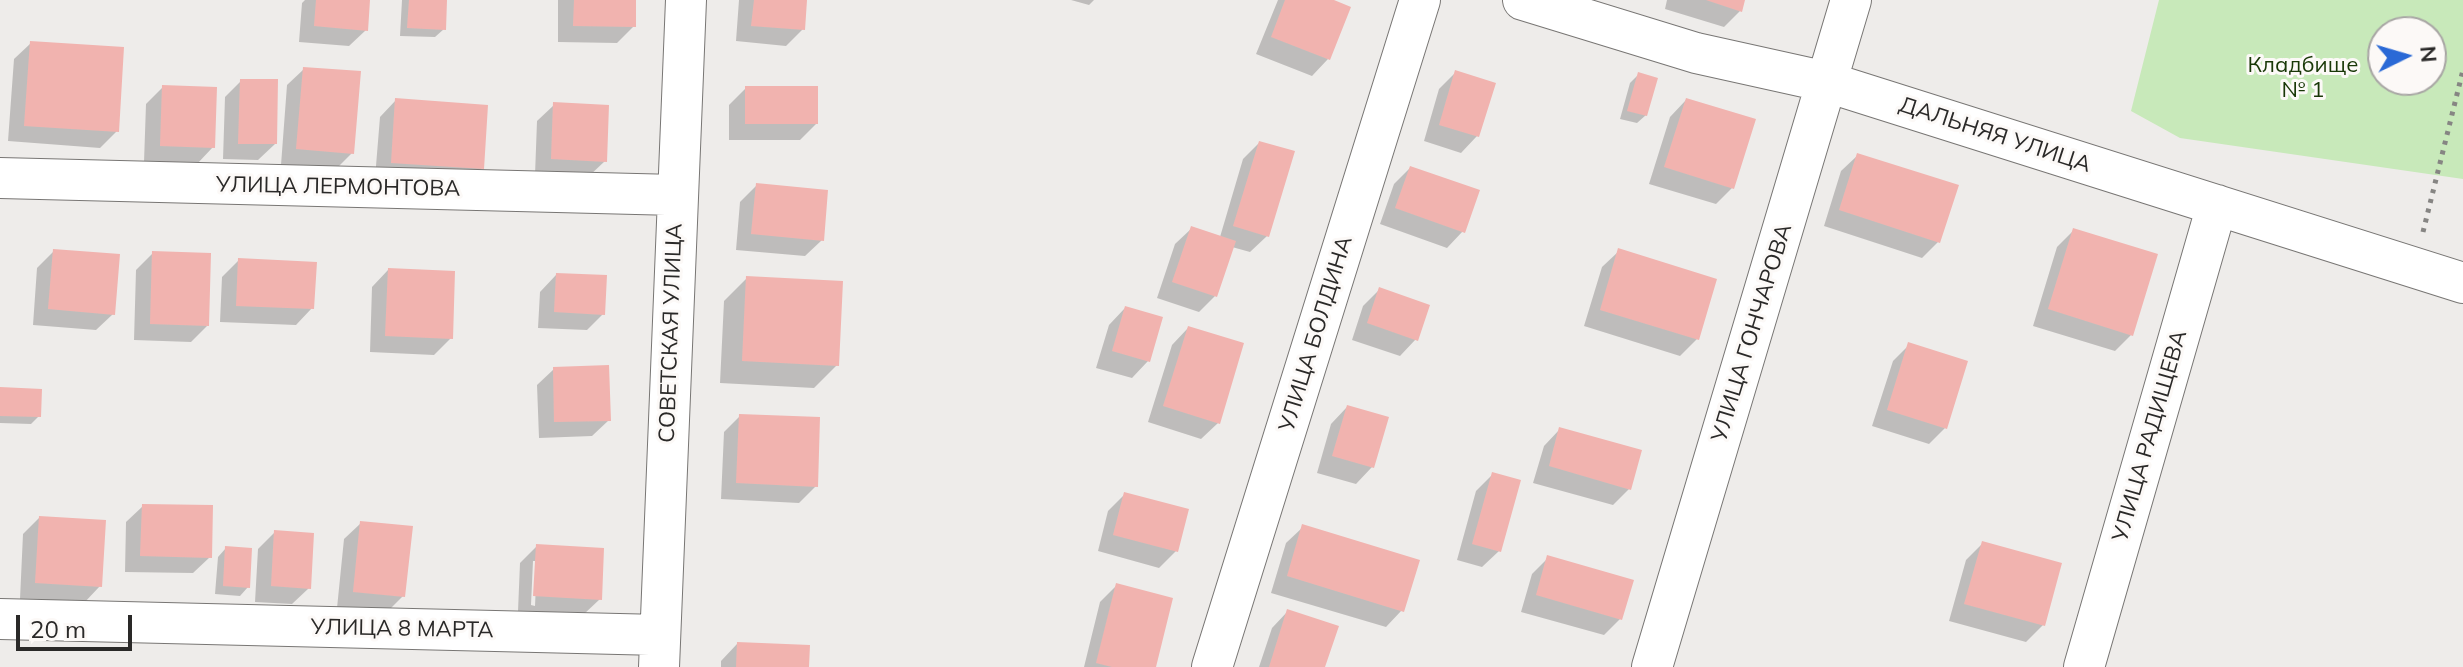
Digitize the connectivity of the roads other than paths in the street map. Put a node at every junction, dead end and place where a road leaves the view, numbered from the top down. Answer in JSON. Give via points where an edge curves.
{"nodes":[{"id":1,"x":686,"y":0,"type":"edge"},
{"id":2,"x":1420,"y":0,"type":"edge"},
{"id":3,"x":1523,"y":0,"type":"edge"},
{"id":4,"x":1851,"y":0,"type":"edge"},
{"id":5,"x":1827,"y":82,"type":"junction"},
{"id":6,"x":0,"y":178,"type":"edge"},
{"id":7,"x":676,"y":195,"type":"junction"},
{"id":8,"x":2217,"y":205,"type":"junction"},
{"id":9,"x":2463,"y":283,"type":"edge"},
{"id":10,"x":0,"y":619,"type":"edge"},
{"id":11,"x":659,"y":651,"type":"edge"},
{"id":12,"x":1212,"y":667,"type":"edge"},
{"id":13,"x":1652,"y":667,"type":"edge"},
{"id":14,"x":2084,"y":667,"type":"edge"}],
"edges":[{"from":1,"to":7,"type":"street","name":"СОВЕТСКАЯ УЛИЦА"},
{"from":2,"to":12,"type":"street","name":"УЛИЦА БОЛДИНА"},
{"from":3,"to":5,"type":"street","name":"ДАЛЬНЯЯ УЛИЦА","via":[[1696,53]]},
{"from":4,"to":5,"type":"street","name":"УЛИЦА ГОНЧАРОВА"},
{"from":5,"to":8,"type":"street","name":"ДАЛЬНЯЯ УЛИЦА"},
{"from":5,"to":13,"type":"street","name":"УЛИЦА ГОНЧАРОВА"},
{"from":6,"to":7,"type":"street","name":"УЛИЦА ЛЕРМОНТОВА"},
{"from":7,"to":11,"type":"street","name":"СОВЕТСКАЯ УЛИЦА"},
{"from":8,"to":9,"type":"street","name":"ДАЛЬНЯЯ УЛИЦА"},
{"from":8,"to":14,"type":"street","name":"УЛИЦА РАДИЩЕВА"},
{"from":10,"to":11,"type":"street","name":"УЛИЦА 8 МАРТА"}]}
